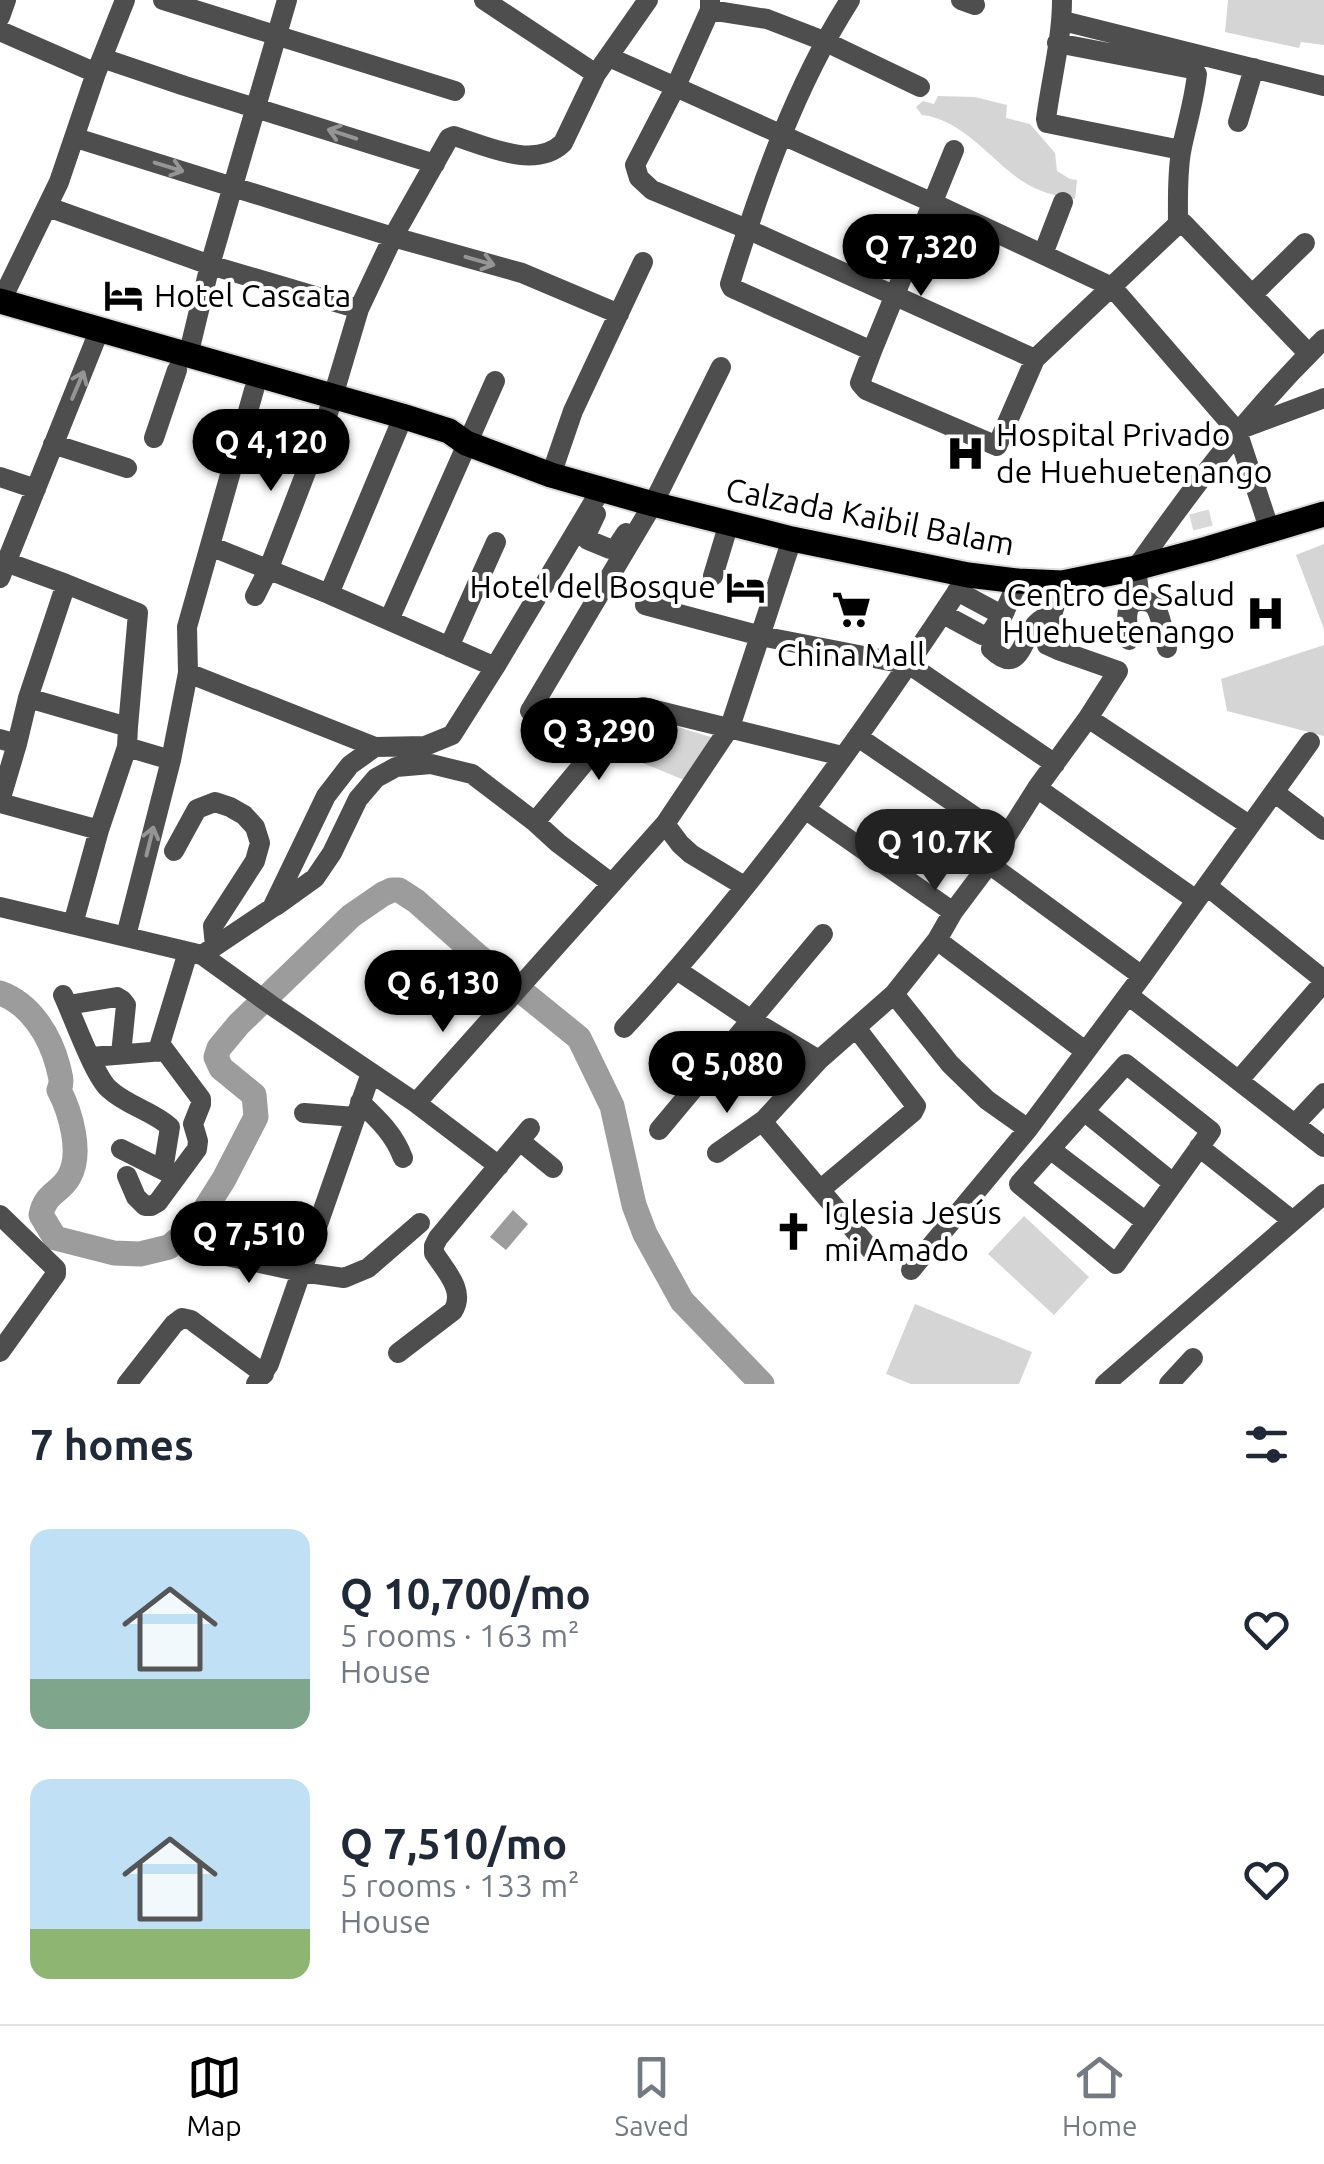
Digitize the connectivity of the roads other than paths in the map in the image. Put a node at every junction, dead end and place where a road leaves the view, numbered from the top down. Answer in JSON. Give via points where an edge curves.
{"nodes":[{"id":1,"x":6,"y":0,"type":"edge"},
{"id":2,"x":125,"y":0,"type":"edge"},
{"id":3,"x":163,"y":0,"type":"edge"},
{"id":4,"x":288,"y":0,"type":"edge"},
{"id":5,"x":484,"y":0,"type":"edge"},
{"id":6,"x":648,"y":0,"type":"edge"},
{"id":7,"x":850,"y":0,"type":"edge"},
{"id":8,"x":710,"y":5,"type":"edge"},
{"id":9,"x":1062,"y":10,"type":"edge"},
{"id":10,"x":0,"y":17,"type":"edge"},
{"id":11,"x":0,"y":31,"type":"edge"},
{"id":12,"x":276,"y":34,"type":"junction"},
{"id":13,"x":824,"y":40,"type":"junction"},
{"id":14,"x":1057,"y":42,"type":"junction"},
{"id":15,"x":100,"y":65,"type":"junction"},
{"id":16,"x":602,"y":65,"type":"junction"},
{"id":17,"x":1254,"y":68,"type":"junction"},
{"id":18,"x":676,"y":86,"type":"junction"},
{"id":19,"x":1324,"y":86,"type":"edge"},
{"id":20,"x":920,"y":87,"type":"dead end"},
{"id":21,"x":455,"y":91,"type":"dead end"},
{"id":22,"x":257,"y":108,"type":"junction"},
{"id":23,"x":1238,"y":122,"type":"dead end"},
{"id":24,"x":783,"y":136,"type":"junction"},
{"id":25,"x":76,"y":138,"type":"junction"},
{"id":26,"x":954,"y":150,"type":"dead end"},
{"id":27,"x":1182,"y":150,"type":"junction"},
{"id":28,"x":435,"y":164,"type":"junction"},
{"id":29,"x":233,"y":187,"type":"junction"},
{"id":30,"x":931,"y":202,"type":"junction"},
{"id":31,"x":1063,"y":202,"type":"dead end"},
{"id":32,"x":48,"y":207,"type":"junction"},
{"id":33,"x":1178,"y":224,"type":"junction"},
{"id":34,"x":747,"y":228,"type":"junction"},
{"id":35,"x":393,"y":237,"type":"junction"},
{"id":36,"x":1306,"y":243,"type":"dead end"},
{"id":37,"x":1043,"y":254,"type":"junction"},
{"id":38,"x":643,"y":262,"type":"dead end"},
{"id":39,"x":210,"y":265,"type":"junction"},
{"id":40,"x":1112,"y":287,"type":"junction"},
{"id":41,"x":895,"y":295,"type":"junction"},
{"id":42,"x":1252,"y":295,"type":"junction"},
{"id":43,"x":1,"y":301,"type":"edge"},
{"id":44,"x":359,"y":310,"type":"junction"},
{"id":45,"x":619,"y":314,"type":"junction"},
{"id":46,"x":0,"y":318,"type":"edge"},
{"id":47,"x":96,"y":339,"type":"junction"},
{"id":48,"x":1316,"y":346,"type":"edge"},
{"id":49,"x":872,"y":352,"type":"junction"},
{"id":50,"x":1035,"y":359,"type":"junction"},
{"id":51,"x":183,"y":363,"type":"junction"},
{"id":52,"x":720,"y":367,"type":"dead end"},
{"id":53,"x":494,"y":381,"type":"dead end"},
{"id":54,"x":254,"y":390,"type":"junction"},
{"id":55,"x":1324,"y":398,"type":"edge"},
{"id":56,"x":330,"y":403,"type":"junction"},
{"id":57,"x":398,"y":429,"type":"junction"},
{"id":58,"x":1237,"y":430,"type":"junction"},
{"id":59,"x":154,"y":438,"type":"dead end"},
{"id":60,"x":466,"y":442,"type":"junction"},
{"id":61,"x":54,"y":444,"type":"junction"},
{"id":62,"x":127,"y":468,"type":"dead end"},
{"id":63,"x":552,"y":475,"type":"junction"},
{"id":64,"x":0,"y":476,"type":"edge"},
{"id":65,"x":36,"y":489,"type":"junction"},
{"id":66,"x":606,"y":489,"type":"junction"},
{"id":67,"x":649,"y":502,"type":"junction"},
{"id":68,"x":1324,"y":514,"type":"edge"},
{"id":69,"x":1199,"y":521,"type":"junction"},
{"id":70,"x":729,"y":523,"type":"junction"},
{"id":71,"x":1270,"y":531,"type":"junction"},
{"id":72,"x":631,"y":534,"type":"junction"},
{"id":73,"x":792,"y":539,"type":"junction"},
{"id":74,"x":496,"y":542,"type":"dead end"},
{"id":75,"x":210,"y":546,"type":"junction"},
{"id":76,"x":269,"y":568,"type":"junction"},
{"id":77,"x":1136,"y":568,"type":"junction"},
{"id":78,"x":3,"y":570,"type":"edge"},
{"id":79,"x":714,"y":576,"type":"dead end"},
{"id":80,"x":1018,"y":581,"type":"junction"},
{"id":81,"x":963,"y":583,"type":"junction"},
{"id":82,"x":1062,"y":583,"type":"junction"},
{"id":83,"x":66,"y":584,"type":"junction"},
{"id":84,"x":330,"y":594,"type":"junction"},
{"id":85,"x":255,"y":596,"type":"dead end"},
{"id":86,"x":1140,"y":600,"type":"junction"},
{"id":87,"x":645,"y":605,"type":"dead end"},
{"id":88,"x":1052,"y":613,"type":"junction"},
{"id":89,"x":943,"y":614,"type":"junction"},
{"id":90,"x":390,"y":620,"type":"junction"},
{"id":91,"x":761,"y":636,"type":"junction"},
{"id":92,"x":1128,"y":640,"type":"dead end"},
{"id":93,"x":450,"y":646,"type":"junction"},
{"id":94,"x":1167,"y":648,"type":"dead end"},
{"id":95,"x":910,"y":665,"type":"junction"},
{"id":96,"x":496,"y":667,"type":"junction"},
{"id":97,"x":188,"y":674,"type":"junction"},
{"id":98,"x":28,"y":698,"type":"junction"},
{"id":99,"x":530,"y":711,"type":"dead end"},
{"id":100,"x":1088,"y":718,"type":"junction"},
{"id":101,"x":730,"y":727,"type":"junction"},
{"id":102,"x":858,"y":736,"type":"junction"},
{"id":103,"x":127,"y":737,"type":"junction"},
{"id":104,"x":8,"y":742,"type":"edge"},
{"id":105,"x":1310,"y":742,"type":"dead end"},
{"id":106,"x":375,"y":747,"type":"junction"},
{"id":107,"x":842,"y":756,"type":"junction"},
{"id":108,"x":171,"y":760,"type":"junction"},
{"id":109,"x":1054,"y":764,"type":"junction"},
{"id":110,"x":1037,"y":788,"type":"junction"},
{"id":111,"x":1274,"y":792,"type":"junction"},
{"id":112,"x":0,"y":802,"type":"edge"},
{"id":113,"x":805,"y":809,"type":"junction"},
{"id":114,"x":535,"y":822,"type":"junction"},
{"id":115,"x":666,"y":824,"type":"junction"},
{"id":116,"x":1250,"y":825,"type":"junction"},
{"id":117,"x":98,"y":830,"type":"junction"},
{"id":118,"x":1324,"y":830,"type":"edge"},
{"id":119,"x":1006,"y":838,"type":"junction"},
{"id":120,"x":174,"y":851,"type":"dead end"},
{"id":121,"x":989,"y":864,"type":"junction"},
{"id":122,"x":611,"y":883,"type":"junction"},
{"id":123,"x":744,"y":886,"type":"junction"},
{"id":124,"x":1202,"y":893,"type":"junction"},
{"id":125,"x":0,"y":906,"type":"edge"},
{"id":126,"x":272,"y":908,"type":"junction"},
{"id":127,"x":953,"y":912,"type":"junction"},
{"id":128,"x":72,"y":924,"type":"junction"},
{"id":129,"x":823,"y":934,"type":"dead end"},
{"id":130,"x":126,"y":936,"type":"junction"},
{"id":131,"x":937,"y":940,"type":"junction"},
{"id":132,"x":202,"y":951,"type":"junction"},
{"id":133,"x":677,"y":970,"type":"junction"},
{"id":134,"x":1142,"y":976,"type":"junction"},
{"id":135,"x":1324,"y":981,"type":"edge"},
{"id":136,"x":894,"y":994,"type":"junction"},
{"id":137,"x":1128,"y":994,"type":"junction"},
{"id":138,"x":750,"y":1019,"type":"junction"},
{"id":139,"x":624,"y":1028,"type":"dead end"},
{"id":140,"x":857,"y":1029,"type":"junction"},
{"id":141,"x":162,"y":1051,"type":"junction"},
{"id":142,"x":1085,"y":1052,"type":"junction"},
{"id":143,"x":122,"y":1054,"type":"junction"},
{"id":144,"x":91,"y":1057,"type":"junction"},
{"id":145,"x":819,"y":1060,"type":"junction"},
{"id":146,"x":370,"y":1073,"type":"junction"},
{"id":147,"x":1239,"y":1080,"type":"junction"},
{"id":148,"x":1324,"y":1092,"type":"edge"},
{"id":149,"x":416,"y":1103,"type":"junction"},
{"id":150,"x":358,"y":1110,"type":"junction"},
{"id":151,"x":1084,"y":1112,"type":"junction"},
{"id":152,"x":304,"y":1114,"type":"dead end"},
{"id":153,"x":764,"y":1120,"type":"junction"},
{"id":154,"x":1295,"y":1124,"type":"junction"},
{"id":155,"x":1028,"y":1129,"type":"junction"},
{"id":156,"x":659,"y":1130,"type":"dead end"},
{"id":157,"x":1200,"y":1147,"type":"junction"},
{"id":158,"x":1324,"y":1148,"type":"edge"},
{"id":159,"x":121,"y":1149,"type":"dead end"},
{"id":160,"x":1050,"y":1149,"type":"junction"},
{"id":161,"x":717,"y":1153,"type":"dead end"},
{"id":162,"x":402,"y":1158,"type":"dead end"},
{"id":163,"x":499,"y":1166,"type":"junction"},
{"id":164,"x":553,"y":1168,"type":"dead end"},
{"id":165,"x":170,"y":1174,"type":"junction"},
{"id":166,"x":128,"y":1176,"type":"dead end"},
{"id":167,"x":1173,"y":1184,"type":"junction"},
{"id":168,"x":820,"y":1190,"type":"junction"},
{"id":169,"x":1324,"y":1194,"type":"edge"},
{"id":170,"x":0,"y":1215,"type":"edge"},
{"id":171,"x":1293,"y":1221,"type":"junction"},
{"id":172,"x":1146,"y":1222,"type":"junction"},
{"id":173,"x":420,"y":1223,"type":"dead end"},
{"id":174,"x":871,"y":1250,"type":"dead end"},
{"id":175,"x":208,"y":1252,"type":"dead end"},
{"id":176,"x":911,"y":1270,"type":"dead end"},
{"id":177,"x":301,"y":1272,"type":"junction"},
{"id":178,"x":0,"y":1352,"type":"edge"},
{"id":179,"x":398,"y":1353,"type":"dead end"},
{"id":180,"x":1193,"y":1358,"type":"dead end"},
{"id":181,"x":260,"y":1379,"type":"edge"},
{"id":182,"x":1115,"y":1381,"type":"edge"},
{"id":183,"x":127,"y":1384,"type":"edge"},
{"id":184,"x":1169,"y":1384,"type":"edge"}],
"edges":[{"from":1,"to":10,"type":"street"},
{"from":2,"to":15,"type":"street"},
{"from":3,"to":12,"type":"street"},
{"from":4,"to":12,"type":"street"},
{"from":5,"to":16,"type":"street"},
{"from":6,"to":16,"type":"street"},
{"from":7,"to":13,"type":"street"},
{"from":8,"to":13,"type":"street"},
{"from":8,"to":18,"type":"street"},
{"from":9,"to":14,"type":"street"},
{"from":9,"to":17,"type":"street"},
{"from":11,"to":15,"type":"street"},
{"from":12,"to":21,"type":"street"},
{"from":12,"to":22,"type":"street"},
{"from":13,"to":20,"type":"street"},
{"from":13,"to":24,"type":"street"},
{"from":14,"to":27,"type":"street","via":[[1050,125]]},
{"from":14,"to":27,"type":"street","via":[[1198,74]]},
{"from":15,"to":22,"type":"street"},
{"from":15,"to":25,"type":"street"},
{"from":16,"to":18,"type":"street"},
{"from":16,"to":28,"type":"street","via":[[555,150],[525,156],[451,137]]},
{"from":17,"to":19,"type":"street"},
{"from":17,"to":23,"type":"street"},
{"from":18,"to":24,"type":"street"},
{"from":18,"to":34,"type":"street","via":[[636,165],[639,178],[652,190]]},
{"from":28,"to":22,"type":"street","one_way":true},
{"from":22,"to":29,"type":"street"},
{"from":24,"to":30,"type":"street"},
{"from":24,"to":34,"type":"street"},
{"from":25,"to":29,"type":"street","one_way":true},
{"from":25,"to":32,"type":"street"},
{"from":26,"to":30,"type":"street"},
{"from":27,"to":33,"type":"street"},
{"from":28,"to":35,"type":"street"},
{"from":29,"to":35,"type":"street"},
{"from":29,"to":39,"type":"street"},
{"from":30,"to":37,"type":"street"},
{"from":30,"to":41,"type":"street"},
{"from":31,"to":37,"type":"street"},
{"from":32,"to":39,"type":"street"},
{"from":32,"to":43,"type":"street"},
{"from":33,"to":40,"type":"street"},
{"from":33,"to":42,"type":"street"},
{"from":34,"to":41,"type":"street"},
{"from":34,"to":49,"type":"street","via":[[732,288]]},
{"from":35,"to":44,"type":"street"},
{"from":35,"to":45,"type":"street","one_way":true,"via":[[522,273]]},
{"from":36,"to":42,"type":"street"},
{"from":37,"to":40,"type":"street"},
{"from":38,"to":45,"type":"street"},
{"from":39,"to":44,"type":"street"},
{"from":39,"to":51,"type":"street"},
{"from":40,"to":50,"type":"street"},
{"from":40,"to":58,"type":"street"},
{"from":41,"to":49,"type":"street"},
{"from":41,"to":50,"type":"street"},
{"from":42,"to":48,"type":"street"},
{"from":43,"to":47,"type":"main road","name":"Calzada Kaibil Balam"},
{"from":44,"to":56,"type":"street"},
{"from":45,"to":63,"type":"street","via":[[573,411]]},
{"from":46,"to":47,"type":"main road","name":"Calzada Kaibil Balam"},
{"from":47,"to":51,"type":"main road","name":"Calzada Kaibil Balam"},
{"from":61,"to":47,"type":"street","one_way":true},
{"from":48,"to":58,"type":"street"},
{"from":49,"to":50,"type":"street","via":[[864,389],[995,447]]},
{"from":51,"to":54,"type":"main road","name":"Calzada Kaibil Balam"},
{"from":51,"to":56,"type":"main road","name":"Calzada Kaibil Balam"},
{"from":51,"to":59,"type":"street"},
{"from":52,"to":67,"type":"street"},
{"from":53,"to":60,"type":"street"},
{"from":54,"to":56,"type":"main road","name":"Calzada Kaibil Balam"},
{"from":54,"to":75,"type":"street"},
{"from":55,"to":58,"type":"street"},
{"from":56,"to":57,"type":"main road","name":"Calzada Kaibil Balam"},
{"from":56,"to":60,"type":"main road","name":"Calzada Kaibil Balam","via":[[448,431]]},
{"from":56,"to":76,"type":"street"},
{"from":57,"to":60,"type":"main road","name":"Calzada Kaibil Balam"},
{"from":57,"to":84,"type":"street"},
{"from":58,"to":69,"type":"street"},
{"from":58,"to":71,"type":"street"},
{"from":60,"to":63,"type":"main road","name":"Calzada Kaibil Balam"},
{"from":60,"to":90,"type":"street"},
{"from":61,"to":62,"type":"street"},
{"from":61,"to":65,"type":"street"},
{"from":63,"to":66,"type":"main road","name":"Calzada Kaibil Balam"},
{"from":64,"to":65,"type":"street"},
{"from":65,"to":78,"type":"street"},
{"from":66,"to":67,"type":"main road","name":"Calzada Kaibil Balam"},
{"from":66,"to":72,"type":"street","via":[[588,540],[610,549]]},
{"from":66,"to":96,"type":"street"},
{"from":67,"to":70,"type":"main road","name":"Calzada Kaibil Balam"},
{"from":67,"to":72,"type":"street"},
{"from":68,"to":71,"type":"main road","name":"Calzada Kaibil Balam"},
{"from":69,"to":71,"type":"main road","name":"Calzada Kaibil Balam"},
{"from":69,"to":77,"type":"main road","name":"Calzada Kaibil Balam"},
{"from":69,"to":77,"type":"street"},
{"from":70,"to":73,"type":"main road","name":"Calzada Kaibil Balam"},
{"from":70,"to":79,"type":"street"},
{"from":72,"to":99,"type":"street"},
{"from":73,"to":81,"type":"main road","name":"Calzada Kaibil Balam"},
{"from":73,"to":91,"type":"street"},
{"from":74,"to":93,"type":"street"},
{"from":75,"to":76,"type":"street"},
{"from":75,"to":97,"type":"street","via":[[187,627]]},
{"from":76,"to":84,"type":"street"},
{"from":76,"to":85,"type":"street"},
{"from":77,"to":82,"type":"main road","name":"Calzada Kaibil Balam"},
{"from":77,"to":86,"type":"street"},
{"from":78,"to":83,"type":"street"},
{"from":80,"to":81,"type":"main road","name":"Calzada Kaibil Balam"},
{"from":80,"to":82,"type":"main road","name":"Calzada Kaibil Balam"},
{"from":80,"to":88,"type":"street","via":[[993,652],[1017,657],[1038,622]]},
{"from":81,"to":89,"type":"street"},
{"from":81,"to":89,"type":"street","via":[[1000,616],[993,630],[982,635]]},
{"from":82,"to":88,"type":"street"},
{"from":83,"to":98,"type":"street"},
{"from":83,"to":103,"type":"street","via":[[138,613]]},
{"from":84,"to":90,"type":"street"},
{"from":86,"to":92,"type":"street","via":[[1129,607]]},
{"from":86,"to":94,"type":"street","via":[[1156,607]]},
{"from":87,"to":91,"type":"street"},
{"from":88,"to":100,"type":"street","via":[[1047,644],[1118,671]]},
{"from":89,"to":95,"type":"street"},
{"from":90,"to":93,"type":"street"},
{"from":91,"to":95,"type":"street"},
{"from":91,"to":101,"type":"street"},
{"from":93,"to":96,"type":"street"},
{"from":95,"to":102,"type":"street"},
{"from":95,"to":109,"type":"street"},
{"from":96,"to":106,"type":"street","via":[[452,736],[425,746]]},
{"from":97,"to":106,"type":"street"},
{"from":97,"to":108,"type":"street"},
{"from":98,"to":103,"type":"street"},
{"from":98,"to":104,"type":"street"},
{"from":100,"to":109,"type":"street"},
{"from":100,"to":116,"type":"street"},
{"from":101,"to":107,"type":"street"},
{"from":101,"to":114,"type":"street","via":[[632,709]]},
{"from":101,"to":115,"type":"street"},
{"from":102,"to":107,"type":"street"},
{"from":102,"to":119,"type":"street"},
{"from":103,"to":108,"type":"street"},
{"from":103,"to":117,"type":"street"},
{"from":104,"to":112,"type":"street"},
{"from":105,"to":111,"type":"street"},
{"from":106,"to":126,"type":"street","via":[[326,796]]},
{"from":107,"to":113,"type":"street"},
{"from":130,"to":108,"type":"street","one_way":true},
{"from":109,"to":110,"type":"street"},
{"from":110,"to":119,"type":"street"},
{"from":110,"to":124,"type":"street"},
{"from":111,"to":116,"type":"street"},
{"from":111,"to":118,"type":"street"},
{"from":112,"to":117,"type":"street"},
{"from":113,"to":123,"type":"street"},
{"from":113,"to":127,"type":"street"},
{"from":114,"to":122,"type":"street"},
{"from":114,"to":126,"type":"street","via":[[472,774],[431,764],[396,767],[358,799],[315,878]]},
{"from":115,"to":122,"type":"street"},
{"from":115,"to":123,"type":"street","via":[[691,854]]},
{"from":116,"to":124,"type":"street"},
{"from":117,"to":128,"type":"street"},
{"from":119,"to":121,"type":"street"},
{"from":120,"to":132,"type":"street","via":[[197,809],[215,802],[244,816],[260,842]]},
{"from":121,"to":127,"type":"street"},
{"from":121,"to":134,"type":"street"},
{"from":122,"to":149,"type":"street"},
{"from":123,"to":133,"type":"street"},
{"from":124,"to":134,"type":"street"},
{"from":124,"to":135,"type":"street"},
{"from":125,"to":128,"type":"street"},
{"from":126,"to":132,"type":"street"},
{"from":127,"to":131,"type":"street"},
{"from":128,"to":130,"type":"street"},
{"from":129,"to":138,"type":"street"},
{"from":130,"to":132,"type":"street"},
{"from":131,"to":136,"type":"street"},
{"from":131,"to":142,"type":"street"},
{"from":132,"to":141,"type":"street","via":[[160,1036]]},
{"from":132,"to":146,"type":"street"},
{"from":133,"to":138,"type":"street"},
{"from":133,"to":139,"type":"street"},
{"from":134,"to":137,"type":"street"},
{"from":135,"to":147,"type":"street"},
{"from":136,"to":140,"type":"street"},
{"from":136,"to":155,"type":"street","via":[[950,1064]]},
{"from":137,"to":142,"type":"street"},
{"from":137,"to":147,"type":"street"},
{"from":138,"to":145,"type":"street"},
{"from":138,"to":156,"type":"street"},
{"from":140,"to":145,"type":"street"},
{"from":140,"to":168,"type":"street","via":[[916,1106]]},
{"from":141,"to":143,"type":"street"},
{"from":141,"to":165,"type":"street","via":[[201,1104],[193,1124],[197,1149]]},
{"from":142,"to":155,"type":"street"},
{"from":143,"to":144,"type":"street"},
{"from":143,"to":144,"type":"street","via":[[122,1000],[66,1000]]},
{"from":144,"to":165,"type":"street","via":[[106,1087],[170,1127]]},
{"from":145,"to":153,"type":"street"},
{"from":146,"to":149,"type":"street"},
{"from":146,"to":150,"type":"street"},
{"from":147,"to":154,"type":"street"},
{"from":148,"to":154,"type":"street"},
{"from":149,"to":163,"type":"street"},
{"from":150,"to":152,"type":"street"},
{"from":150,"to":162,"type":"street","via":[[388,1129]]},
{"from":150,"to":177,"type":"street"},
{"from":151,"to":157,"type":"street","via":[[1126,1064],[1211,1131]]},
{"from":151,"to":160,"type":"street"},
{"from":151,"to":167,"type":"street"},
{"from":153,"to":161,"type":"street"},
{"from":153,"to":168,"type":"street"},
{"from":154,"to":158,"type":"street"},
{"from":155,"to":176,"type":"street"},
{"from":157,"to":167,"type":"street"},
{"from":157,"to":171,"type":"street"},
{"from":159,"to":165,"type":"street"},
{"from":160,"to":172,"type":"street"},
{"from":160,"to":172,"type":"street","via":[[1018,1184],[1116,1264]]},
{"from":163,"to":164,"type":"street","via":[[525,1134]]},
{"from":163,"to":179,"type":"street","via":[[434,1246],[458,1304]]},
{"from":165,"to":166,"type":"street","via":[[152,1206],[136,1197]]},
{"from":167,"to":172,"type":"street"},
{"from":168,"to":174,"type":"street"},
{"from":169,"to":171,"type":"street"},
{"from":170,"to":178,"type":"street","via":[[56,1274]]},
{"from":171,"to":182,"type":"street"},
{"from":173,"to":177,"type":"street","via":[[359,1274]]},
{"from":175,"to":177,"type":"street"},
{"from":177,"to":181,"type":"street"},
{"from":180,"to":184,"type":"street"},
{"from":181,"to":183,"type":"street","via":[[182,1318]]}]}
